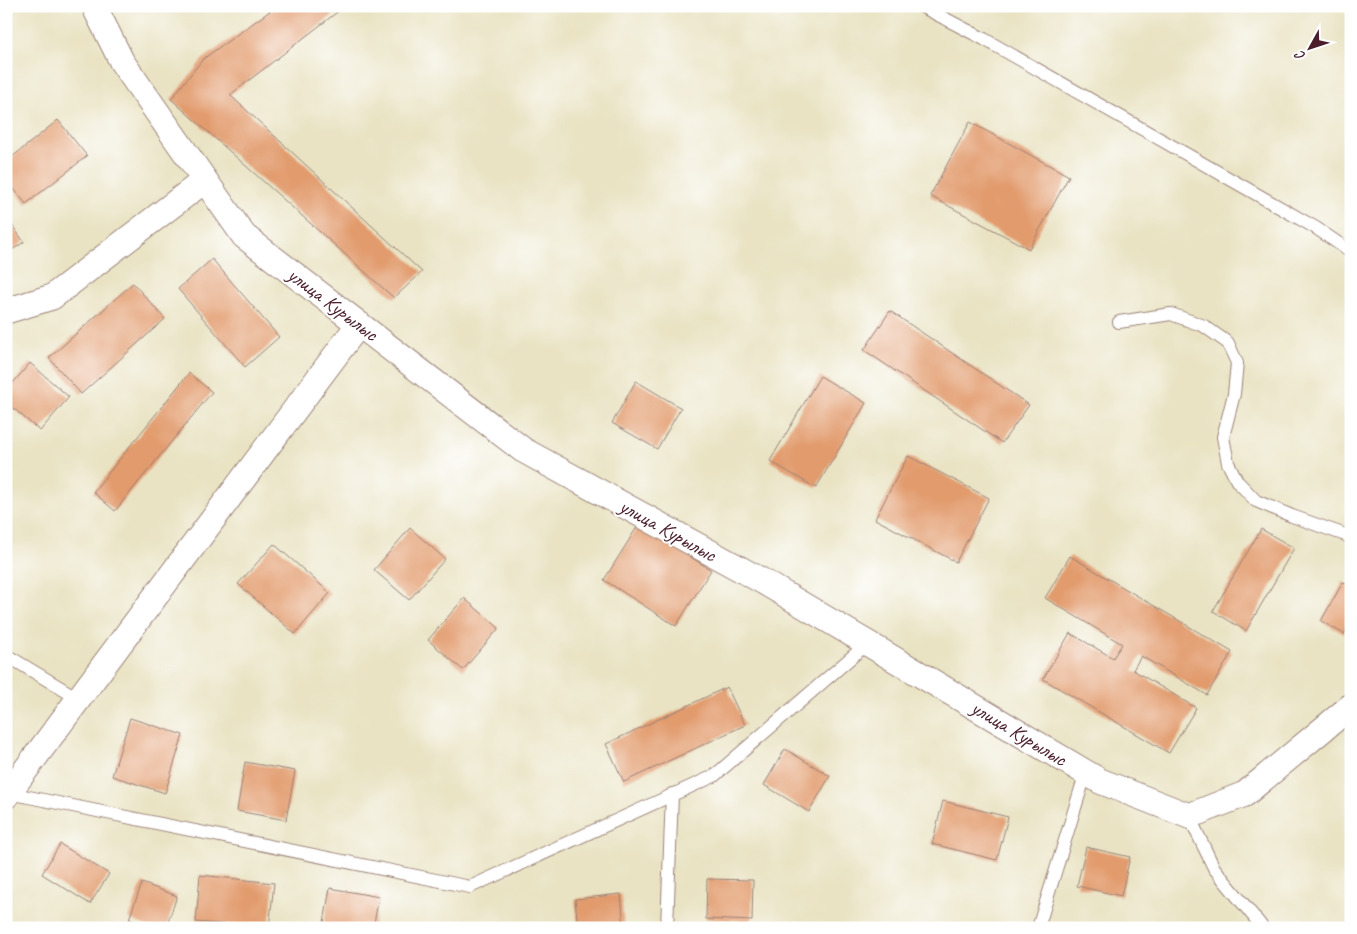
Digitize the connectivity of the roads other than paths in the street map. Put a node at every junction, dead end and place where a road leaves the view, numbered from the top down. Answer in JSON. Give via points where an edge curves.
{"nodes":[{"id":1,"x":94,"y":6,"type":"edge"},
{"id":2,"x":921,"y":6,"type":"edge"},
{"id":3,"x":204,"y":180,"type":"junction"},
{"id":4,"x":1351,"y":252,"type":"edge"},
{"id":5,"x":6,"y":311,"type":"edge"},
{"id":6,"x":1119,"y":322,"type":"dead end"},
{"id":7,"x":359,"y":324,"type":"junction"},
{"id":8,"x":1351,"y":538,"type":"edge"},
{"id":9,"x":868,"y":643,"type":"junction"},
{"id":10,"x":6,"y":655,"type":"edge"},
{"id":11,"x":79,"y":699,"type":"junction"},
{"id":12,"x":1351,"y":706,"type":"edge"},
{"id":13,"x":1086,"y":772,"type":"junction"},
{"id":14,"x":672,"y":794,"type":"junction"},
{"id":15,"x":8,"y":795,"type":"edge"},
{"id":16,"x":1189,"y":816,"type":"junction"},
{"id":17,"x":667,"y":928,"type":"edge"},
{"id":18,"x":1038,"y":928,"type":"edge"},
{"id":19,"x":1263,"y":928,"type":"edge"}],
"edges":[{"from":1,"to":3,"type":"street","name":"улица Курылыс","via":[[122,62]]},
{"from":2,"to":4,"type":"lane","via":[[1299,218]]},
{"from":3,"to":5,"type":"street","via":[[52,297]]},
{"from":3,"to":7,"type":"street","name":"улица Курылыс","via":[[244,236]]},
{"from":6,"to":8,"type":"lane","via":[[1170,314],[1204,326],[1228,343],[1237,363],[1234,394],[1223,437],[1228,463],[1237,481],[1256,500]]},
{"from":7,"to":9,"type":"street","name":"улица Курылыс","via":[[523,450]]},
{"from":7,"to":11,"type":"street"},
{"from":9,"to":13,"type":"street","name":"улица Курылыс"},
{"from":9,"to":14,"type":"lane","via":[[714,776]]},
{"from":10,"to":11,"type":"lane"},
{"from":11,"to":15,"type":"street"},
{"from":12,"to":16,"type":"street","via":[[1245,794]]},
{"from":13,"to":16,"type":"street","name":"улица Курылыс","via":[[1100,781]]},
{"from":13,"to":18,"type":"lane"},
{"from":14,"to":15,"type":"lane","via":[[470,887]]},
{"from":14,"to":17,"type":"lane"},
{"from":16,"to":19,"type":"lane","via":[[1214,868]]}]}
